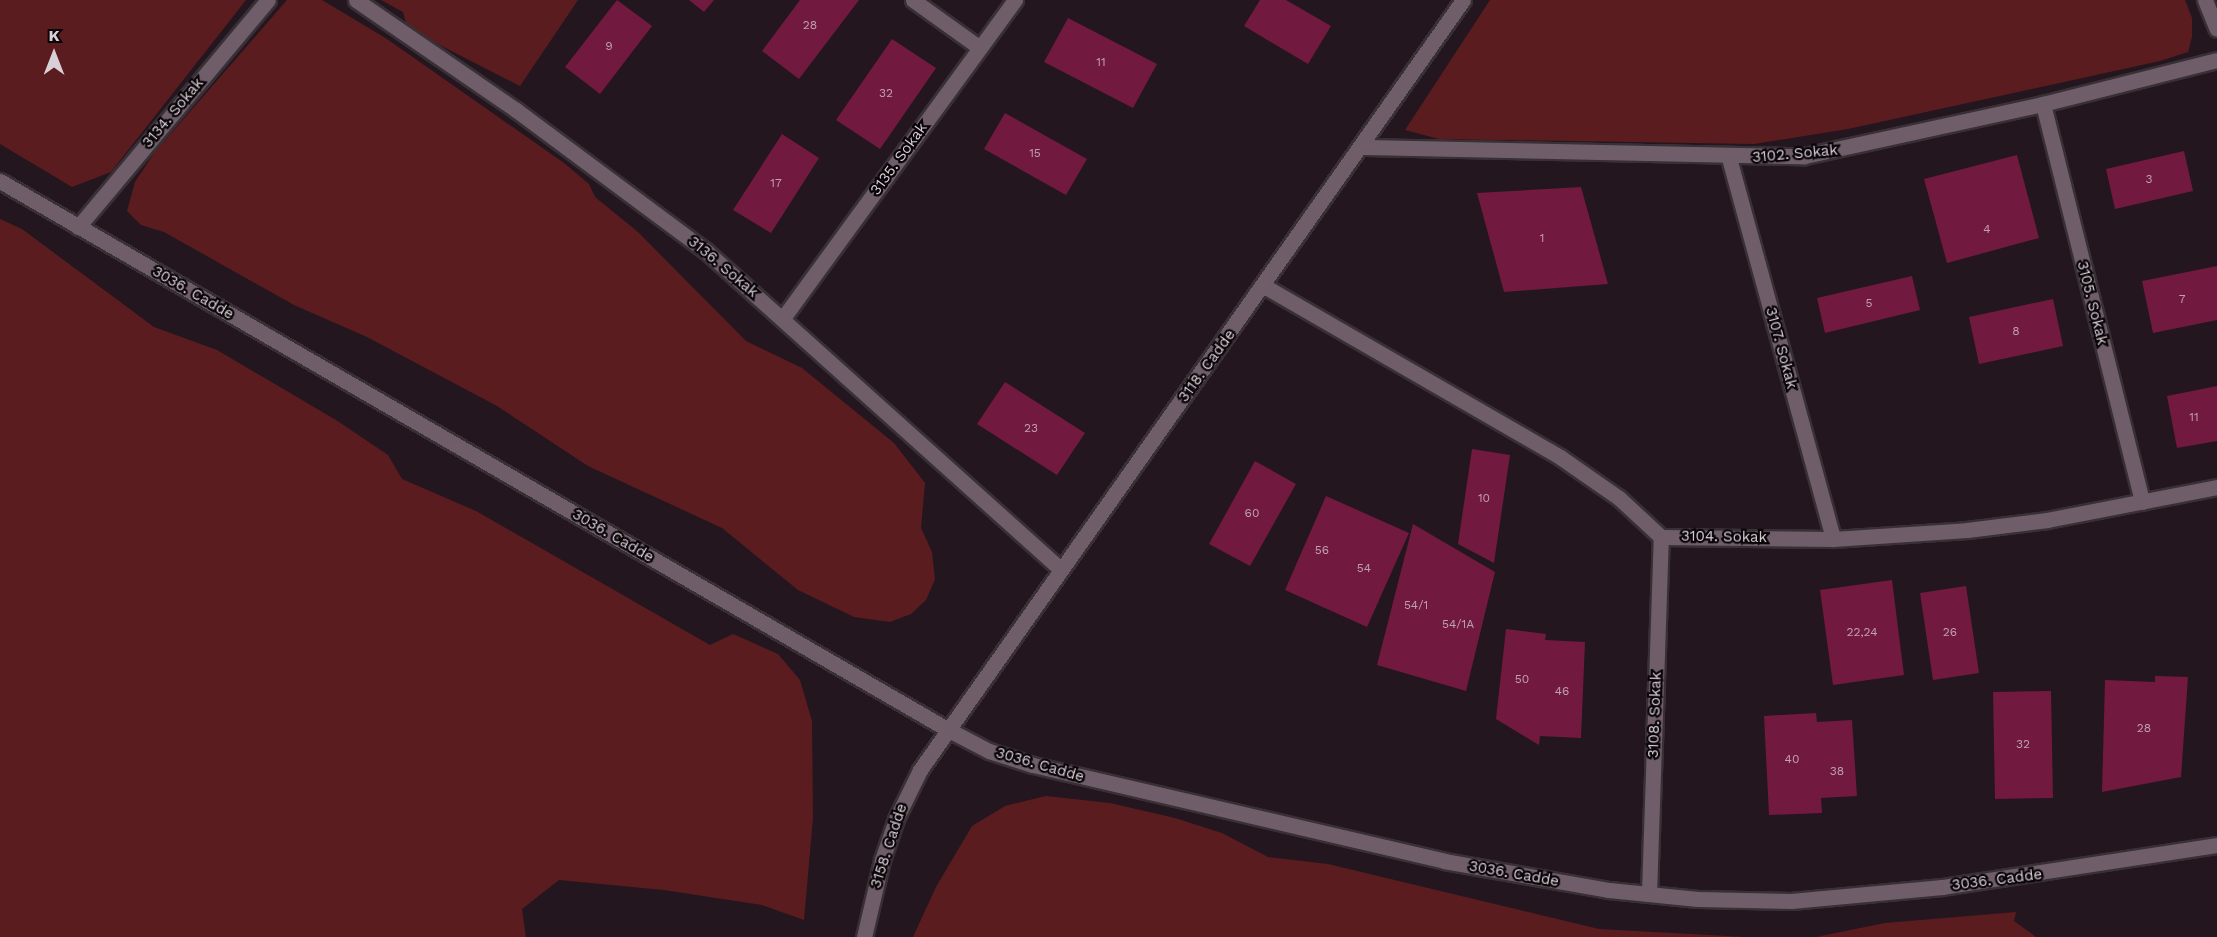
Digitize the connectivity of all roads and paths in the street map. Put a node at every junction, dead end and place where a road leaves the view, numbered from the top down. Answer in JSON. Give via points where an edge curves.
{"nodes":[{"id":1,"x":268,"y":0,"type":"edge"},
{"id":2,"x":356,"y":0,"type":"edge"},
{"id":3,"x":913,"y":0,"type":"edge"},
{"id":4,"x":1015,"y":0,"type":"edge"},
{"id":5,"x":1463,"y":0,"type":"edge"},
{"id":6,"x":2205,"y":0,"type":"edge"},
{"id":7,"x":2217,"y":29,"type":"edge"},
{"id":8,"x":980,"y":48,"type":"junction"},
{"id":9,"x":2217,"y":60,"type":"edge"},
{"id":10,"x":2043,"y":104,"type":"junction"},
{"id":11,"x":1362,"y":147,"type":"junction"},
{"id":12,"x":1729,"y":158,"type":"junction"},
{"id":13,"x":0,"y":181,"type":"edge"},
{"id":14,"x":78,"y":226,"type":"junction"},
{"id":15,"x":1264,"y":286,"type":"junction"},
{"id":16,"x":783,"y":318,"type":"junction"},
{"id":17,"x":2217,"y":487,"type":"edge"},
{"id":18,"x":2142,"y":502,"type":"junction"},
{"id":19,"x":1661,"y":537,"type":"junction"},
{"id":20,"x":1833,"y":538,"type":"junction"},
{"id":21,"x":1060,"y":570,"type":"junction"},
{"id":22,"x":946,"y":729,"type":"junction"},
{"id":23,"x":2217,"y":845,"type":"edge"},
{"id":24,"x":1649,"y":894,"type":"junction"},
{"id":25,"x":864,"y":937,"type":"edge"}],
"edges":[{"from":1,"to":14,"type":"street","name":"3134. Sokak"},
{"from":2,"to":16,"type":"street","name":"3136. Sokak","via":[[619,185],[706,251]]},
{"from":3,"to":8,"type":"street"},
{"from":4,"to":8,"type":"street","name":"3135. Sokak"},
{"from":5,"to":11,"type":"street","name":"3118. Cadde"},
{"from":6,"to":7,"type":"street"},
{"from":8,"to":16,"type":"street","name":"3135. Sokak"},
{"from":9,"to":10,"type":"street","name":"3102. Sokak"},
{"from":10,"to":12,"type":"street","name":"3102. Sokak","via":[[1838,151],[1783,158]]},
{"from":10,"to":18,"type":"street","name":"3105. Sokak"},
{"from":11,"to":12,"type":"street","name":"3102. Sokak"},
{"from":11,"to":15,"type":"street","name":"3118. Cadde"},
{"from":12,"to":20,"type":"street","name":"3107. Sokak"},
{"from":13,"to":14,"type":"street","name":"3036. Cadde"},
{"from":14,"to":22,"type":"street","name":"3036. Cadde"},
{"from":15,"to":19,"type":"street","name":"3104. Sokak","via":[[1560,457],[1619,498]]},
{"from":15,"to":21,"type":"street","name":"3118. Cadde"},
{"from":16,"to":21,"type":"street","name":"3136. Sokak"},
{"from":17,"to":18,"type":"street","name":"3104. Sokak"},
{"from":18,"to":20,"type":"street","name":"3104. Sokak","via":[[1967,531]]},
{"from":19,"to":20,"type":"street","name":"3104. Sokak"},
{"from":19,"to":24,"type":"street","name":"3108. Sokak"},
{"from":21,"to":22,"type":"street","name":"3118. Cadde"},
{"from":22,"to":24,"type":"street","name":"3036. Cadde","via":[[989,750],[1056,772],[1444,861]]},
{"from":22,"to":25,"type":"street","name":"3158. Cadde","via":[[896,819]]},
{"from":23,"to":24,"type":"street","name":"3036. Cadde","via":[[2051,873],[1824,898],[1747,902]]}]}
